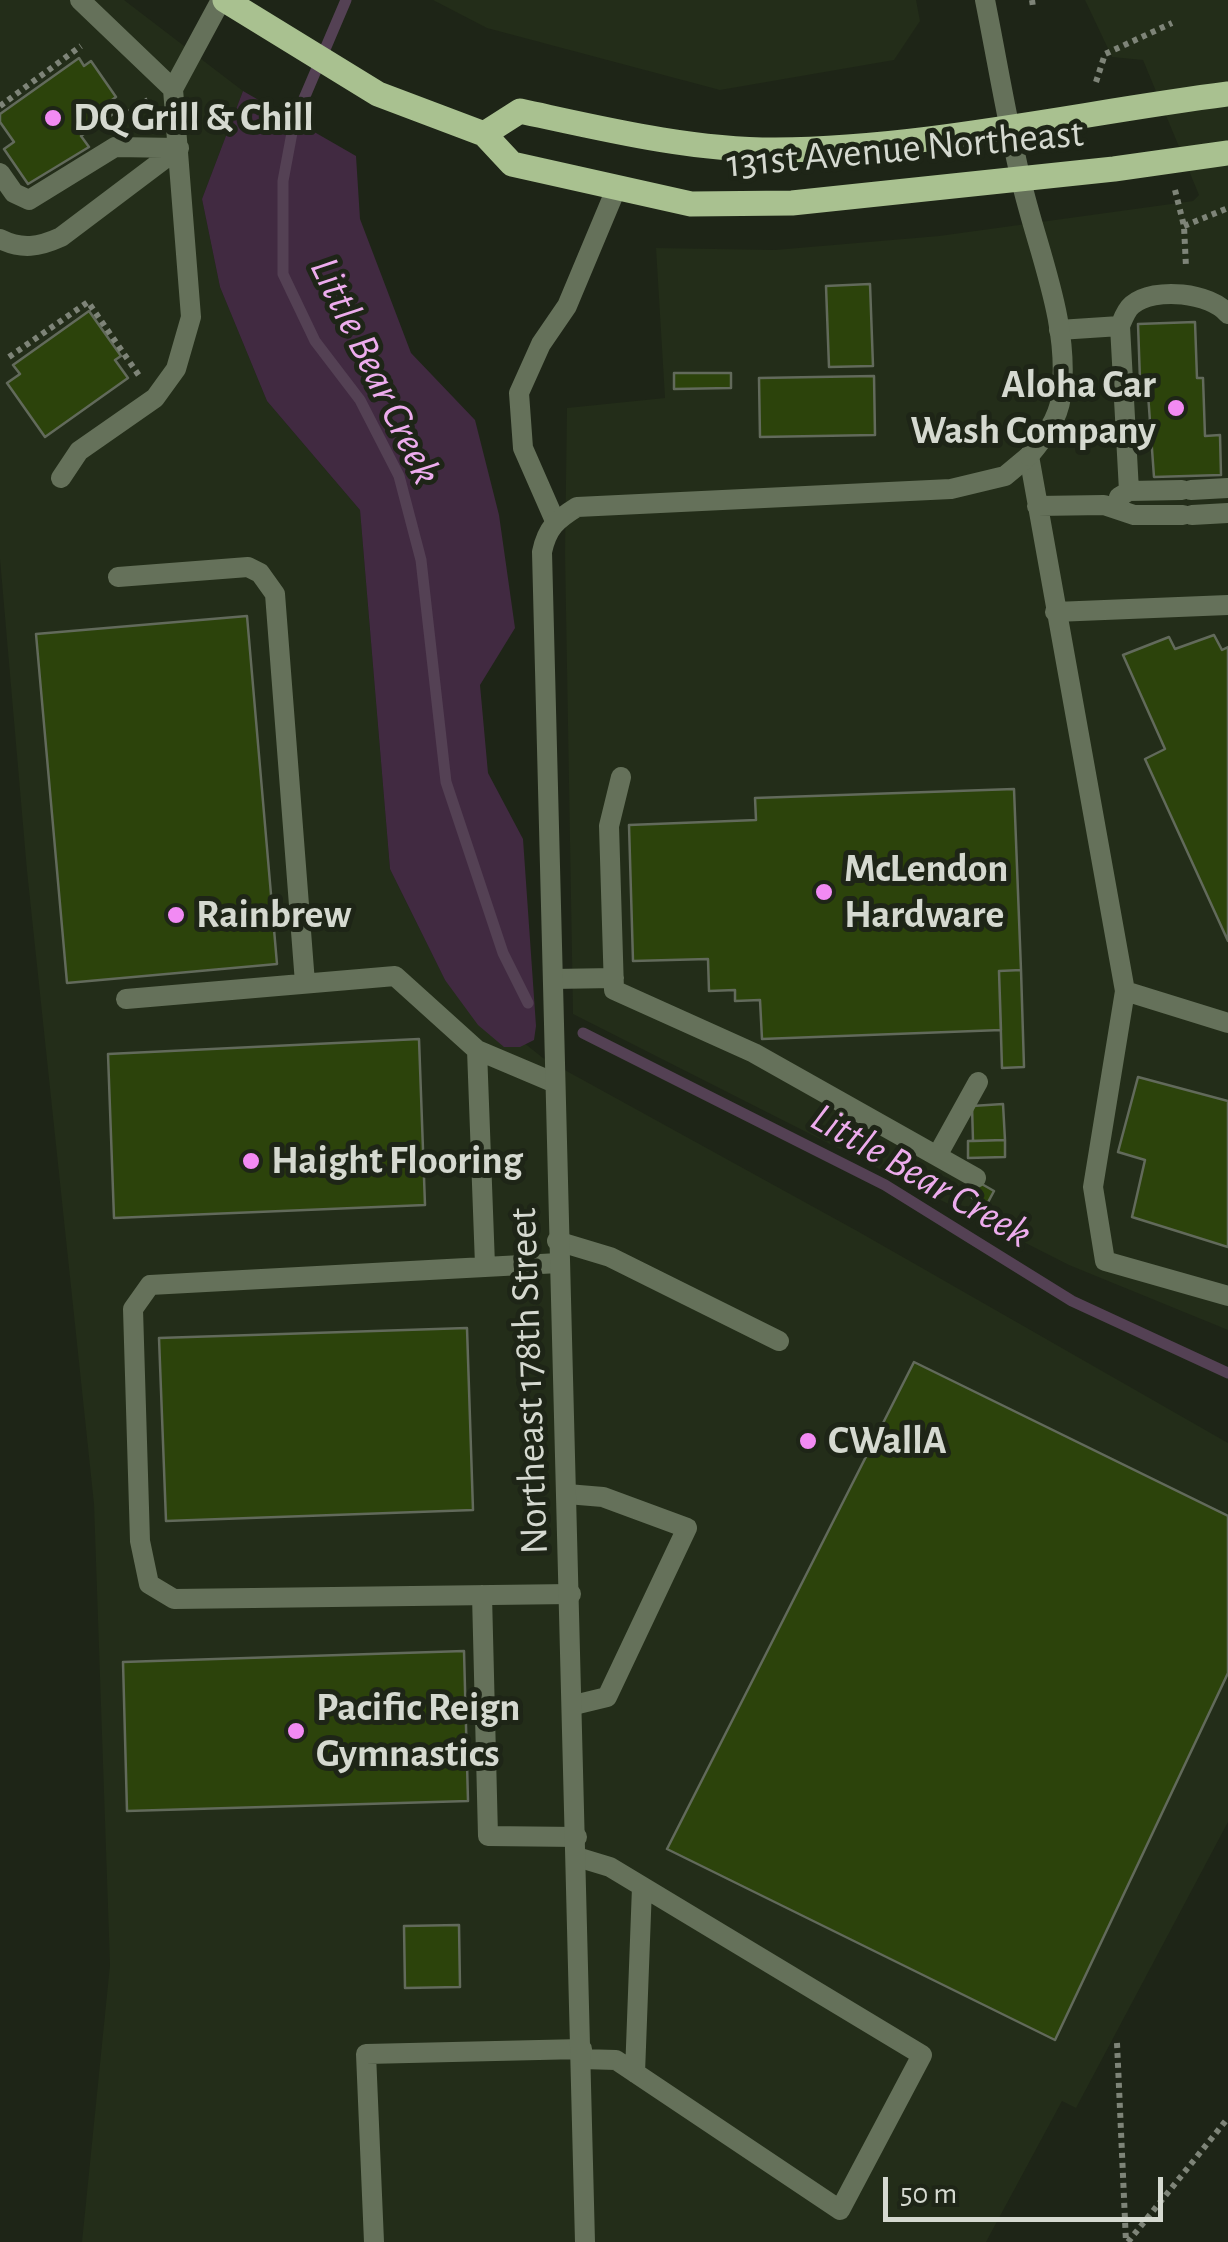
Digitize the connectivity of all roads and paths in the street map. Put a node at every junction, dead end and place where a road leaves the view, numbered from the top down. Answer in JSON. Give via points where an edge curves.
{"nodes":[{"id":1,"x":80,"y":0,"type":"edge"},
{"id":2,"x":223,"y":0,"type":"edge"},
{"id":3,"x":985,"y":0,"type":"edge"},
{"id":4,"x":1172,"y":24,"type":"dead end"},
{"id":5,"x":81,"y":46,"type":"dead end"},
{"id":6,"x":1096,"y":82,"type":"dead end"},
{"id":7,"x":172,"y":90,"type":"junction"},
{"id":8,"x":1228,"y":94,"type":"edge"},
{"id":9,"x":1,"y":103,"type":"edge"},
{"id":10,"x":1011,"y":124,"type":"junction"},
{"id":11,"x":484,"y":134,"type":"junction"},
{"id":12,"x":179,"y":148,"type":"junction"},
{"id":13,"x":1228,"y":152,"type":"edge"},
{"id":14,"x":0,"y":173,"type":"edge"},
{"id":15,"x":1021,"y":179,"type":"junction"},
{"id":16,"x":616,"y":189,"type":"junction"},
{"id":17,"x":1174,"y":189,"type":"dead end"},
{"id":18,"x":1228,"y":208,"type":"edge"},
{"id":19,"x":1184,"y":226,"type":"junction"},
{"id":20,"x":0,"y":239,"type":"edge"},
{"id":21,"x":1188,"y":294,"type":"junction"},
{"id":22,"x":1228,"y":314,"type":"edge"},
{"id":23,"x":1120,"y":326,"type":"junction"},
{"id":24,"x":1059,"y":330,"type":"junction"},
{"id":25,"x":9,"y":357,"type":"dead end"},
{"id":26,"x":155,"y":398,"type":"junction"},
{"id":27,"x":1028,"y":456,"type":"junction"},
{"id":28,"x":61,"y":478,"type":"dead end"},
{"id":29,"x":1228,"y":488,"type":"edge"},
{"id":30,"x":1129,"y":491,"type":"junction"},
{"id":31,"x":1104,"y":505,"type":"junction"},
{"id":32,"x":1037,"y":506,"type":"junction"},
{"id":33,"x":1228,"y":513,"type":"edge"},
{"id":34,"x":555,"y":521,"type":"junction"},
{"id":35,"x":118,"y":577,"type":"dead end"},
{"id":36,"x":1228,"y":605,"type":"edge"},
{"id":37,"x":1055,"y":612,"type":"junction"},
{"id":38,"x":621,"y":777,"type":"dead end"},
{"id":39,"x":614,"y":978,"type":"junction"},
{"id":40,"x":553,"y":980,"type":"junction"},
{"id":41,"x":304,"y":983,"type":"junction"},
{"id":42,"x":1125,"y":992,"type":"junction"},
{"id":43,"x":126,"y":999,"type":"dead end"},
{"id":44,"x":1228,"y":1024,"type":"edge"},
{"id":45,"x":477,"y":1050,"type":"junction"},
{"id":46,"x":978,"y":1082,"type":"dead end"},
{"id":47,"x":555,"y":1083,"type":"junction"},
{"id":48,"x":936,"y":1156,"type":"junction"},
{"id":49,"x":976,"y":1178,"type":"dead end"},
{"id":50,"x":558,"y":1252,"type":"junction"},
{"id":51,"x":485,"y":1264,"type":"junction"},
{"id":52,"x":1228,"y":1296,"type":"edge"},
{"id":53,"x":778,"y":1341,"type":"dead end"},
{"id":54,"x":567,"y":1494,"type":"junction"},
{"id":55,"x":571,"y":1594,"type":"junction"},
{"id":56,"x":482,"y":1595,"type":"junction"},
{"id":57,"x":574,"y":1705,"type":"junction"},
{"id":58,"x":577,"y":1847,"type":"junction"},
{"id":59,"x":642,"y":1887,"type":"junction"},
{"id":60,"x":1117,"y":2043,"type":"dead end"},
{"id":61,"x":581,"y":2054,"type":"junction"},
{"id":62,"x":635,"y":2073,"type":"junction"},
{"id":63,"x":1228,"y":2118,"type":"edge"},
{"id":64,"x":374,"y":2242,"type":"edge"},
{"id":65,"x":585,"y":2242,"type":"edge"},
{"id":66,"x":1126,"y":2242,"type":"edge"}],
"edges":[{"from":1,"to":7,"type":"street"},
{"from":2,"to":7,"type":"street"},
{"from":2,"to":11,"type":"main road","name":"131st Avenue Northeast","via":[[378,94]]},
{"from":3,"to":10,"type":"street"},
{"from":4,"to":6,"type":"path","via":[[1106,54]]},
{"from":5,"to":9,"type":"path"},
{"from":7,"to":12,"type":"street"},
{"from":8,"to":10,"type":"main road","name":"131st Avenue Northeast"},
{"from":10,"to":11,"type":"main road","name":"131st Avenue Northeast","via":[[776,150],[690,144],[520,111]]},
{"from":10,"to":15,"type":"street"},
{"from":11,"to":16,"type":"main road","name":"131st Avenue Northeast","via":[[512,164]]},
{"from":12,"to":14,"type":"street","via":[[115,147],[29,200],[14,193]]},
{"from":12,"to":20,"type":"street","via":[[61,237],[22,247]]},
{"from":12,"to":26,"type":"street","via":[[191,317],[176,370]]},
{"from":13,"to":15,"type":"main road","name":"131st Avenue Northeast"},
{"from":15,"to":16,"type":"main road","name":"131st Avenue Northeast","via":[[792,203],[691,204]]},
{"from":15,"to":24,"type":"street"},
{"from":16,"to":34,"type":"street","via":[[574,292],[519,393],[523,448]]},
{"from":17,"to":19,"type":"path"},
{"from":18,"to":19,"type":"path"},
{"from":19,"to":21,"type":"path"},
{"from":21,"to":22,"type":"street","via":[[1217,300]]},
{"from":21,"to":23,"type":"street","via":[[1143,299],[1129,307]]},
{"from":23,"to":24,"type":"street"},
{"from":23,"to":30,"type":"street"},
{"from":24,"to":27,"type":"street","via":[[1061,402],[1050,430]]},
{"from":25,"to":26,"type":"path","via":[[88,302]]},
{"from":26,"to":28,"type":"street","via":[[79,451]]},
{"from":27,"to":32,"type":"street"},
{"from":27,"to":34,"type":"street","via":[[1005,476],[966,487],[611,503],[577,507]]},
{"from":29,"to":30,"type":"street"},
{"from":30,"to":31,"type":"street"},
{"from":31,"to":32,"type":"street"},
{"from":31,"to":33,"type":"street","via":[[1134,515]]},
{"from":32,"to":37,"type":"street"},
{"from":34,"to":40,"type":"street","name":"Northeast 178th Street","via":[[542,552]]},
{"from":35,"to":41,"type":"street","via":[[248,567],[276,594]]},
{"from":36,"to":37,"type":"street"},
{"from":37,"to":42,"type":"street"},
{"from":38,"to":39,"type":"street","via":[[609,826]]},
{"from":39,"to":40,"type":"street"},
{"from":39,"to":48,"type":"street","via":[[614,990],[754,1053]]},
{"from":40,"to":47,"type":"street","name":"Northeast 178th Street"},
{"from":41,"to":43,"type":"street"},
{"from":41,"to":45,"type":"street","via":[[395,976]]},
{"from":42,"to":44,"type":"street"},
{"from":42,"to":52,"type":"street","via":[[1093,1187],[1105,1261]]},
{"from":45,"to":47,"type":"street"},
{"from":45,"to":51,"type":"street"},
{"from":46,"to":48,"type":"street"},
{"from":47,"to":50,"type":"street","name":"Northeast 178th Street"},
{"from":48,"to":49,"type":"street"},
{"from":50,"to":51,"type":"street"},
{"from":50,"to":53,"type":"street","via":[[610,1257]]},
{"from":50,"to":54,"type":"street","name":"Northeast 178th Street"},
{"from":51,"to":56,"type":"street","via":[[167,1281],[150,1284],[133,1309],[140,1541],[149,1584],[174,1599]]},
{"from":54,"to":55,"type":"street","name":"Northeast 178th Street"},
{"from":54,"to":57,"type":"street","via":[[604,1497],[687,1528],[607,1697]]},
{"from":55,"to":56,"type":"street"},
{"from":55,"to":57,"type":"street","name":"Northeast 178th Street"},
{"from":56,"to":58,"type":"street","via":[[488,1836]]},
{"from":57,"to":58,"type":"street","name":"Northeast 178th Street"},
{"from":58,"to":59,"type":"street"},
{"from":58,"to":61,"type":"street","name":"Northeast 178th Street"},
{"from":59,"to":62,"type":"street"},
{"from":59,"to":62,"type":"street","via":[[922,2055],[840,2210]]},
{"from":60,"to":66,"type":"path"},
{"from":61,"to":62,"type":"street","via":[[616,2060]]},
{"from":61,"to":64,"type":"street","via":[[366,2054]]},
{"from":61,"to":65,"type":"street","name":"Northeast 178th Street"},
{"from":63,"to":66,"type":"path"}]}
